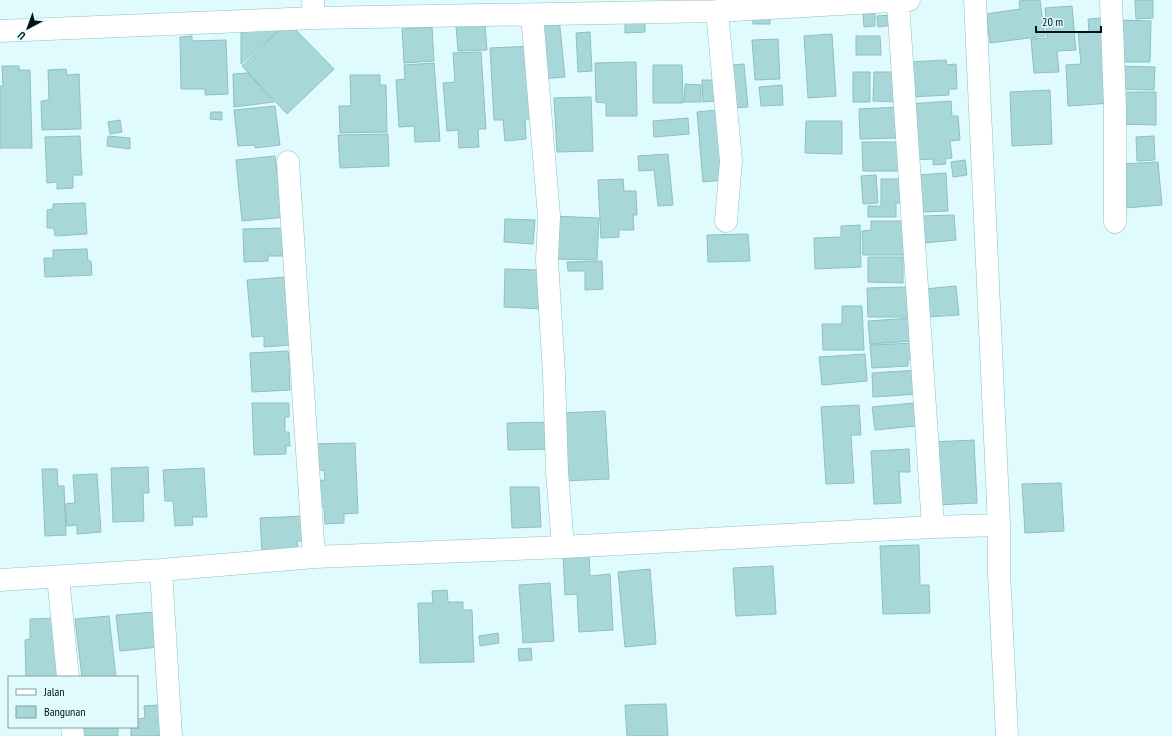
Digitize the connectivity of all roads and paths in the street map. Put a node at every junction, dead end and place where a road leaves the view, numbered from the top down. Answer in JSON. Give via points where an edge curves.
{"nodes":[{"id":1,"x":975,"y":0,"type":"edge"},
{"id":2,"x":1111,"y":0,"type":"edge"},
{"id":3,"x":903,"y":1,"type":"edge"},
{"id":4,"x":617,"y":6,"type":"edge"},
{"id":5,"x":313,"y":9,"type":"edge"},
{"id":6,"x":717,"y":11,"type":"junction"},
{"id":7,"x":532,"y":15,"type":"junction"},
{"id":8,"x":0,"y":31,"type":"edge"},
{"id":9,"x":288,"y":162,"type":"dead end"},
{"id":10,"x":726,"y":221,"type":"dead end"},
{"id":11,"x":1115,"y":222,"type":"dead end"},
{"id":12,"x":999,"y":525,"type":"junction"},
{"id":13,"x":933,"y":527,"type":"junction"},
{"id":14,"x":563,"y":547,"type":"junction"},
{"id":15,"x":314,"y":557,"type":"junction"},
{"id":16,"x":161,"y":570,"type":"junction"},
{"id":17,"x":58,"y":577,"type":"junction"},
{"id":18,"x":0,"y":580,"type":"edge"},
{"id":19,"x":68,"y":676,"type":"edge"},
{"id":20,"x":171,"y":736,"type":"edge"},
{"id":21,"x":1007,"y":736,"type":"edge"}],
"edges":[{"from":1,"to":12,"type":"street"},
{"from":2,"to":11,"type":"street","via":[[1115,107]]},
{"from":3,"to":6,"type":"street"},
{"from":3,"to":13,"type":"street"},
{"from":4,"to":6,"type":"street"},
{"from":4,"to":7,"type":"street"},
{"from":5,"to":7,"type":"street"},
{"from":5,"to":8,"type":"street"},
{"from":6,"to":10,"type":"street","via":[[731,161]]},
{"from":7,"to":14,"type":"street","via":[[549,216],[548,267]]},
{"from":9,"to":15,"type":"street"},
{"from":12,"to":13,"type":"street"},
{"from":12,"to":21,"type":"street"},
{"from":13,"to":14,"type":"street"},
{"from":14,"to":15,"type":"street"},
{"from":15,"to":16,"type":"street"},
{"from":16,"to":17,"type":"street"},
{"from":16,"to":20,"type":"street"},
{"from":17,"to":18,"type":"street"},
{"from":17,"to":19,"type":"street"}]}
